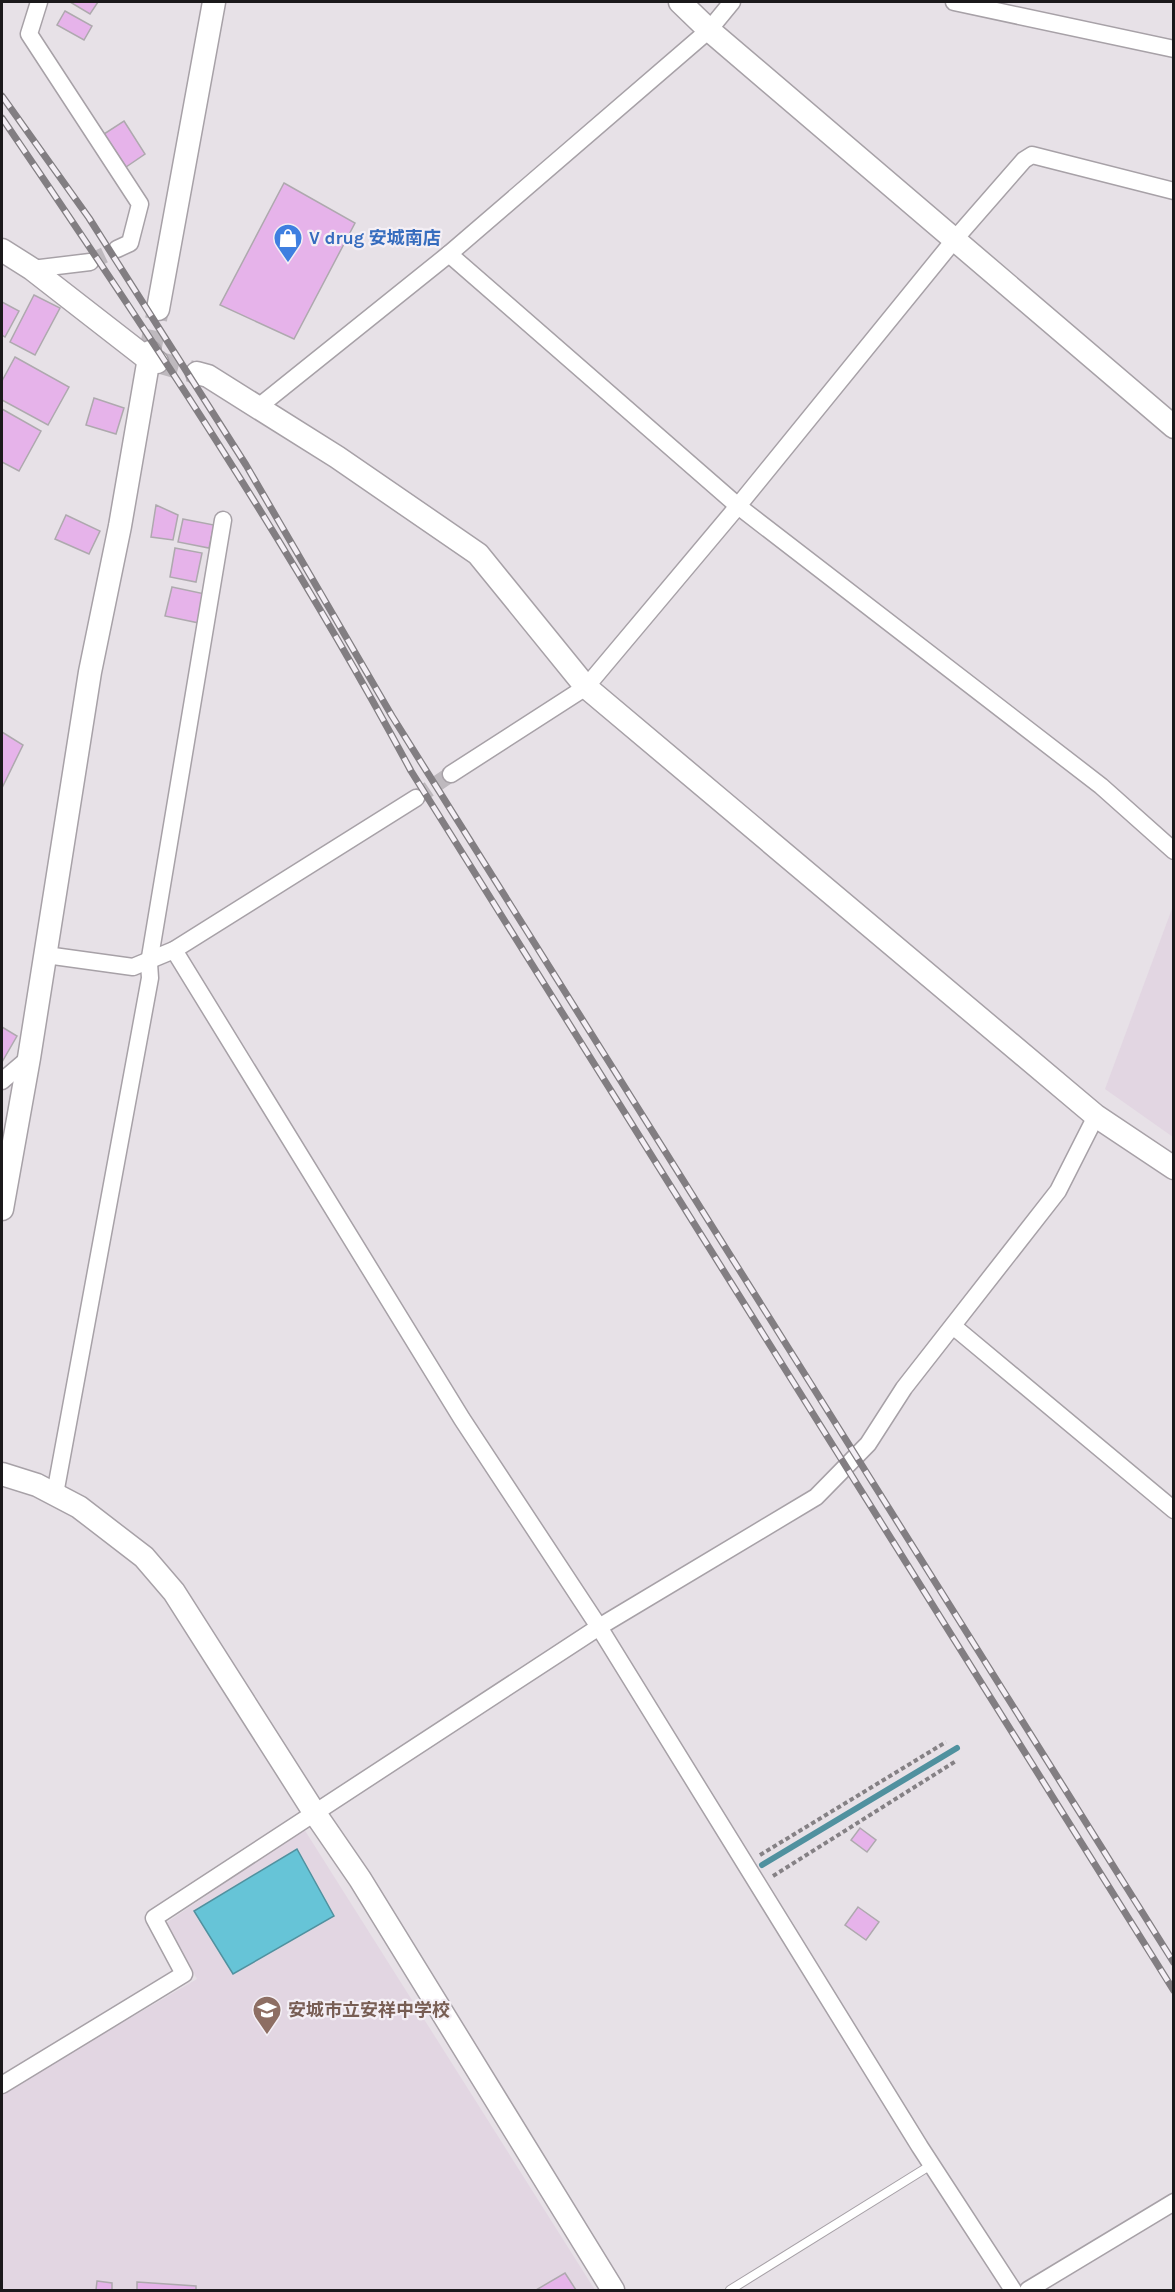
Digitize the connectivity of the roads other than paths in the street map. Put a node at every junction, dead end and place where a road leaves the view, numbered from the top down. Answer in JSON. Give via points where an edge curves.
{"nodes":[{"id":1,"x":39,"y":2,"type":"edge"},
{"id":2,"x":214,"y":2,"type":"edge"},
{"id":3,"x":680,"y":2,"type":"edge"},
{"id":4,"x":732,"y":2,"type":"edge"},
{"id":5,"x":954,"y":2,"type":"edge"},
{"id":6,"x":709,"y":30,"type":"junction"},
{"id":7,"x":1173,"y":49,"type":"edge"},
{"id":8,"x":1173,"y":191,"type":"edge"},
{"id":9,"x":955,"y":239,"type":"junction"},
{"id":10,"x":117,"y":249,"type":"tunnel mouth"},
{"id":11,"x":2,"y":250,"type":"edge"},
{"id":12,"x":449,"y":254,"type":"junction"},
{"id":13,"x":90,"y":262,"type":"tunnel mouth"},
{"id":14,"x":32,"y":269,"type":"junction"},
{"id":15,"x":158,"y":309,"type":"tunnel mouth"},
{"id":16,"x":197,"y":373,"type":"tunnel mouth"},
{"id":17,"x":257,"y":408,"type":"junction"},
{"id":18,"x":1173,"y":427,"type":"edge"},
{"id":19,"x":738,"y":506,"type":"junction"},
{"id":20,"x":224,"y":520,"type":"dead end"},
{"id":21,"x":585,"y":687,"type":"junction"},
{"id":22,"x":450,"y":774,"type":"tunnel mouth"},
{"id":23,"x":416,"y":798,"type":"tunnel mouth"},
{"id":24,"x":1173,"y":851,"type":"edge"},
{"id":25,"x":174,"y":950,"type":"junction"},
{"id":26,"x":46,"y":955,"type":"junction"},
{"id":27,"x":148,"y":963,"type":"junction"},
{"id":28,"x":29,"y":1058,"type":"junction"},
{"id":29,"x":2,"y":1081,"type":"edge"},
{"id":30,"x":1096,"y":1116,"type":"junction"},
{"id":31,"x":1173,"y":1168,"type":"edge"},
{"id":32,"x":2,"y":1209,"type":"edge"},
{"id":33,"x":953,"y":1326,"type":"junction"},
{"id":34,"x":2,"y":1474,"type":"edge"},
{"id":35,"x":55,"y":1494,"type":"junction"},
{"id":36,"x":1173,"y":1510,"type":"edge"},
{"id":37,"x":598,"y":1627,"type":"junction"},
{"id":38,"x":314,"y":1812,"type":"junction"},
{"id":39,"x":2,"y":2085,"type":"edge"},
{"id":40,"x":932,"y":2165,"type":"junction"},
{"id":41,"x":1173,"y":2202,"type":"edge"},
{"id":42,"x":613,"y":2290,"type":"edge"},
{"id":43,"x":730,"y":2290,"type":"edge"},
{"id":44,"x":1013,"y":2290,"type":"edge"},
{"id":45,"x":1028,"y":2290,"type":"edge"}],
"edges":[{"from":1,"to":10,"type":"street","via":[[29,34],[140,204],[130,243]]},
{"from":2,"to":15,"type":"street"},
{"from":3,"to":6,"type":"street"},
{"from":4,"to":6,"type":"street"},
{"from":5,"to":7,"type":"street"},
{"from":6,"to":9,"type":"street"},
{"from":6,"to":12,"type":"street"},
{"from":8,"to":9,"type":"street","via":[[1032,155]]},
{"from":9,"to":18,"type":"street"},
{"from":9,"to":19,"type":"street"},
{"from":11,"to":14,"type":"street"},
{"from":12,"to":17,"type":"street"},
{"from":12,"to":19,"type":"street"},
{"from":13,"to":14,"type":"street"},
{"from":14,"to":26,"type":"street","via":[[152,358],[90,672]]},
{"from":16,"to":17,"type":"street"},
{"from":17,"to":21,"type":"street","via":[[337,457],[478,554]]},
{"from":19,"to":21,"type":"street"},
{"from":19,"to":24,"type":"street","via":[[1101,786]]},
{"from":20,"to":27,"type":"street"},
{"from":21,"to":22,"type":"street"},
{"from":21,"to":30,"type":"street"},
{"from":23,"to":25,"type":"street"},
{"from":25,"to":27,"type":"street"},
{"from":25,"to":37,"type":"street","via":[[462,1419]]},
{"from":26,"to":27,"type":"street","via":[[134,967]]},
{"from":26,"to":28,"type":"street"},
{"from":27,"to":35,"type":"street","via":[[150,978]]},
{"from":28,"to":29,"type":"street"},
{"from":28,"to":32,"type":"street"},
{"from":30,"to":31,"type":"street"},
{"from":30,"to":33,"type":"street","via":[[1058,1191]]},
{"from":33,"to":36,"type":"street"},
{"from":33,"to":37,"type":"street","via":[[904,1388],[868,1444],[816,1497]]},
{"from":34,"to":35,"type":"street"},
{"from":35,"to":38,"type":"street","via":[[144,1557],[174,1592]]},
{"from":37,"to":38,"type":"street"},
{"from":37,"to":40,"type":"street"},
{"from":38,"to":39,"type":"street","via":[[153,1918],[184,1974]]},
{"from":38,"to":42,"type":"street","via":[[360,1879]]},
{"from":40,"to":43,"type":"lane"},
{"from":40,"to":44,"type":"street"},
{"from":41,"to":45,"type":"street"}]}
